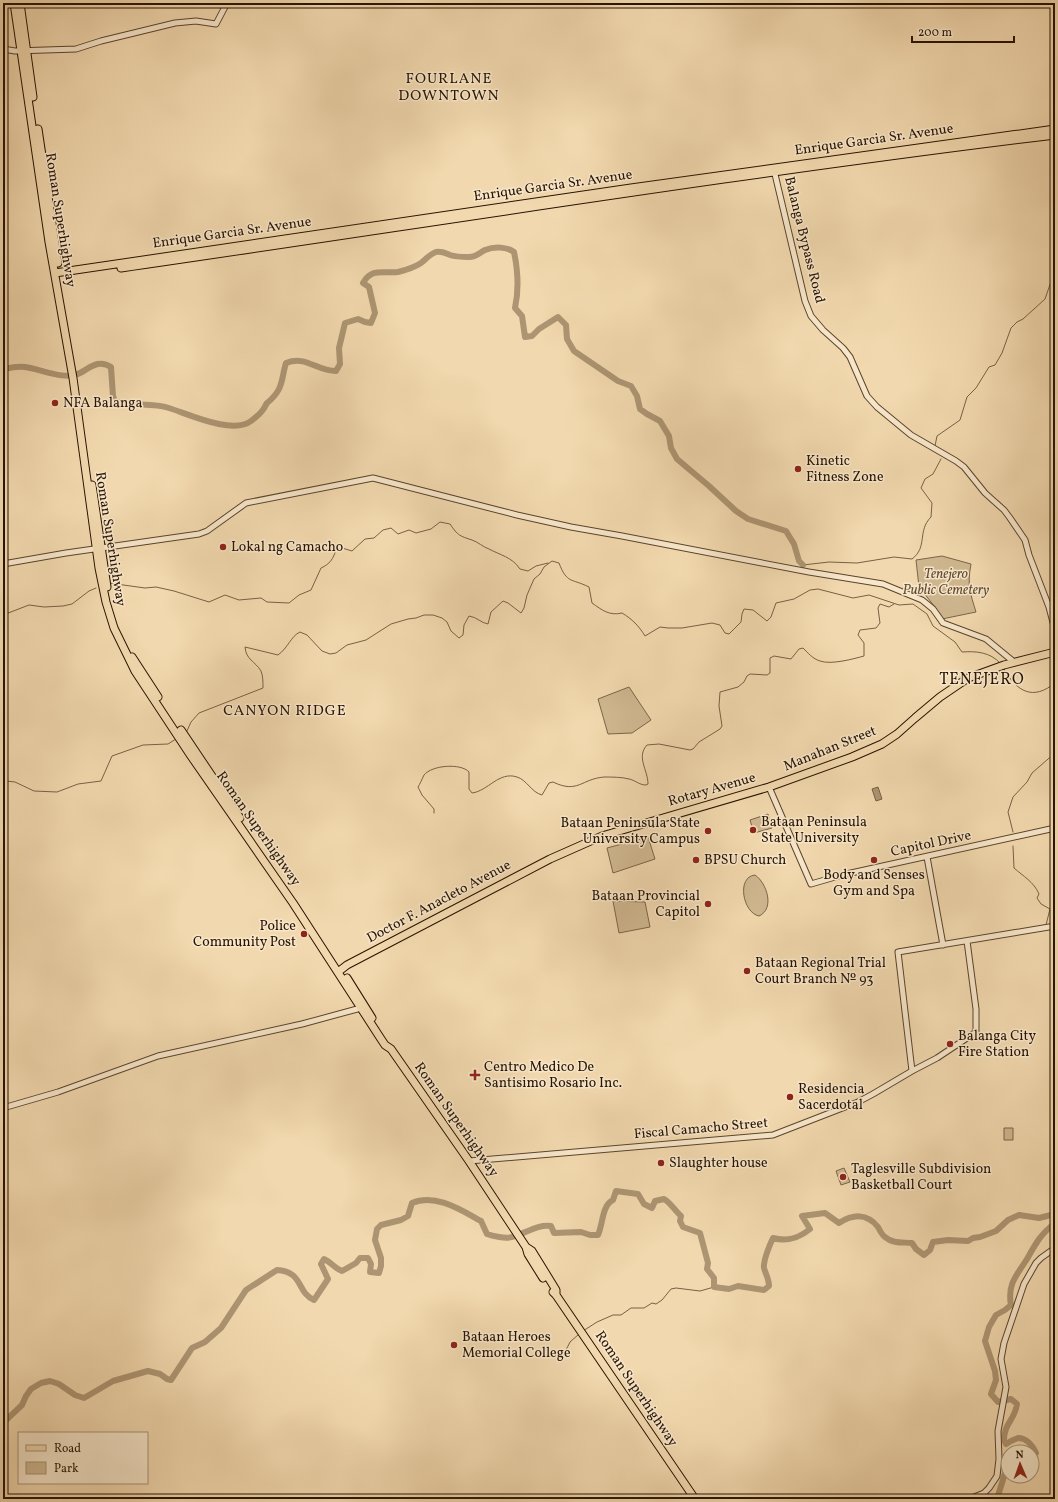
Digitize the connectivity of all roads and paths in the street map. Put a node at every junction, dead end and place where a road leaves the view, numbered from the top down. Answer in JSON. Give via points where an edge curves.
{"nodes":[{"id":1,"x":14,"y":3,"type":"edge"},
{"id":2,"x":20,"y":3,"type":"edge"},
{"id":3,"x":227,"y":3,"type":"edge"},
{"id":4,"x":3,"y":49,"type":"edge"},
{"id":5,"x":24,"y":51,"type":"junction"},
{"id":6,"x":1055,"y":129,"type":"edge"},
{"id":7,"x":1055,"y":135,"type":"edge"},
{"id":8,"x":976,"y":142,"type":"junction"},
{"id":9,"x":774,"y":170,"type":"junction"},
{"id":10,"x":57,"y":275,"type":"junction"},
{"id":11,"x":99,"y":548,"type":"junction"},
{"id":12,"x":3,"y":564,"type":"edge"},
{"id":13,"x":1055,"y":630,"type":"edge"},
{"id":14,"x":1055,"y":652,"type":"edge"},
{"id":15,"x":1014,"y":662,"type":"junction"},
{"id":16,"x":769,"y":787,"type":"junction"},
{"id":17,"x":1055,"y":829,"type":"edge"},
{"id":18,"x":927,"y":857,"type":"junction"},
{"id":19,"x":550,"y":859,"type":"joint"},
{"id":20,"x":1055,"y":926,"type":"edge"},
{"id":21,"x":967,"y":941,"type":"junction"},
{"id":22,"x":943,"y":945,"type":"junction"},
{"id":23,"x":339,"y":971,"type":"junction"},
{"id":24,"x":361,"y":1008,"type":"junction"},
{"id":25,"x":391,"y":1049,"type":"junction"},
{"id":26,"x":912,"y":1071,"type":"junction"},
{"id":27,"x":3,"y":1108,"type":"edge"},
{"id":28,"x":470,"y":1162,"type":"junction"},
{"id":29,"x":1055,"y":1248,"type":"edge"},
{"id":30,"x":695,"y":1499,"type":"edge"},
{"id":31,"x":969,"y":1499,"type":"edge"}],
"edges":[{"from":1,"to":5,"type":"main road","name":"Roman Superhighway"},
{"from":2,"to":5,"type":"main road","name":"Roman Superhighway"},
{"from":3,"to":5,"type":"street","via":[[216,24],[196,21],[175,23],[101,41],[76,50]]},
{"from":4,"to":5,"type":"street"},
{"from":5,"to":10,"type":"main road","name":"Roman Superhighway","via":[[49,242]]},
{"from":6,"to":8,"type":"main road","name":"Enrique Garcia Sr. Avenue"},
{"from":7,"to":8,"type":"main road","name":"Enrique Garcia Sr. Avenue"},
{"from":8,"to":9,"type":"main road","name":"Enrique Garcia Sr. Avenue"},
{"from":9,"to":10,"type":"main road","name":"Enrique Garcia Sr. Avenue"},
{"from":9,"to":13,"type":"street","name":"Balanga Bypass Road","via":[[805,301],[811,316],[850,357],[867,396],[877,407],[911,434],[956,460],[1004,510],[1025,540]]},
{"from":10,"to":11,"type":"main road","name":"Roman Superhighway","via":[[74,377],[91,514]]},
{"from":11,"to":12,"type":"street"},
{"from":11,"to":15,"type":"street","via":[[205,532],[245,503],[373,478],[571,527],[883,584],[922,600],[933,609],[943,623],[986,639]]},
{"from":11,"to":23,"type":"main road","name":"Roman Superhighway","via":[[103,589],[114,628],[135,671]]},
{"from":14,"to":15,"type":"main road","name":"Manahan Street"},
{"from":15,"to":16,"type":"main road","name":"Manahan Street","via":[[985,671],[955,686],[882,744]]},
{"from":16,"to":18,"type":"street","name":"Capitol Drive","via":[[811,884]]},
{"from":16,"to":19,"type":"main road","name":"Rotary Avenue","via":[[602,836]]},
{"from":17,"to":18,"type":"street","name":"Capitol Drive"},
{"from":18,"to":22,"type":"street"},
{"from":19,"to":23,"type":"main road","name":"Doctor F. Anacleto Avenue"},
{"from":20,"to":21,"type":"street"},
{"from":21,"to":22,"type":"street"},
{"from":21,"to":26,"type":"street","name":"Fiscal Camacho Street","via":[[976,1009],[976,1032]]},
{"from":22,"to":26,"type":"street","via":[[898,952]]},
{"from":23,"to":24,"type":"main road","name":"Roman Superhighway"},
{"from":23,"to":25,"type":"main road","name":"Roman Superhighway"},
{"from":24,"to":25,"type":"main road","name":"Roman Superhighway","via":[[385,1045]]},
{"from":24,"to":27,"type":"street","via":[[158,1056],[58,1092]]},
{"from":25,"to":28,"type":"main road","name":"Roman Superhighway"},
{"from":26,"to":28,"type":"street","name":"Fiscal Camacho Street","via":[[858,1102],[773,1135]]},
{"from":28,"to":30,"type":"main road","name":"Roman Superhighway","via":[[526,1247],[552,1292],[556,1294]]},
{"from":29,"to":31,"type":"street","via":[[1036,1263],[1024,1284],[1002,1354],[1006,1384],[998,1431],[997,1476],[984,1493]]}]}
